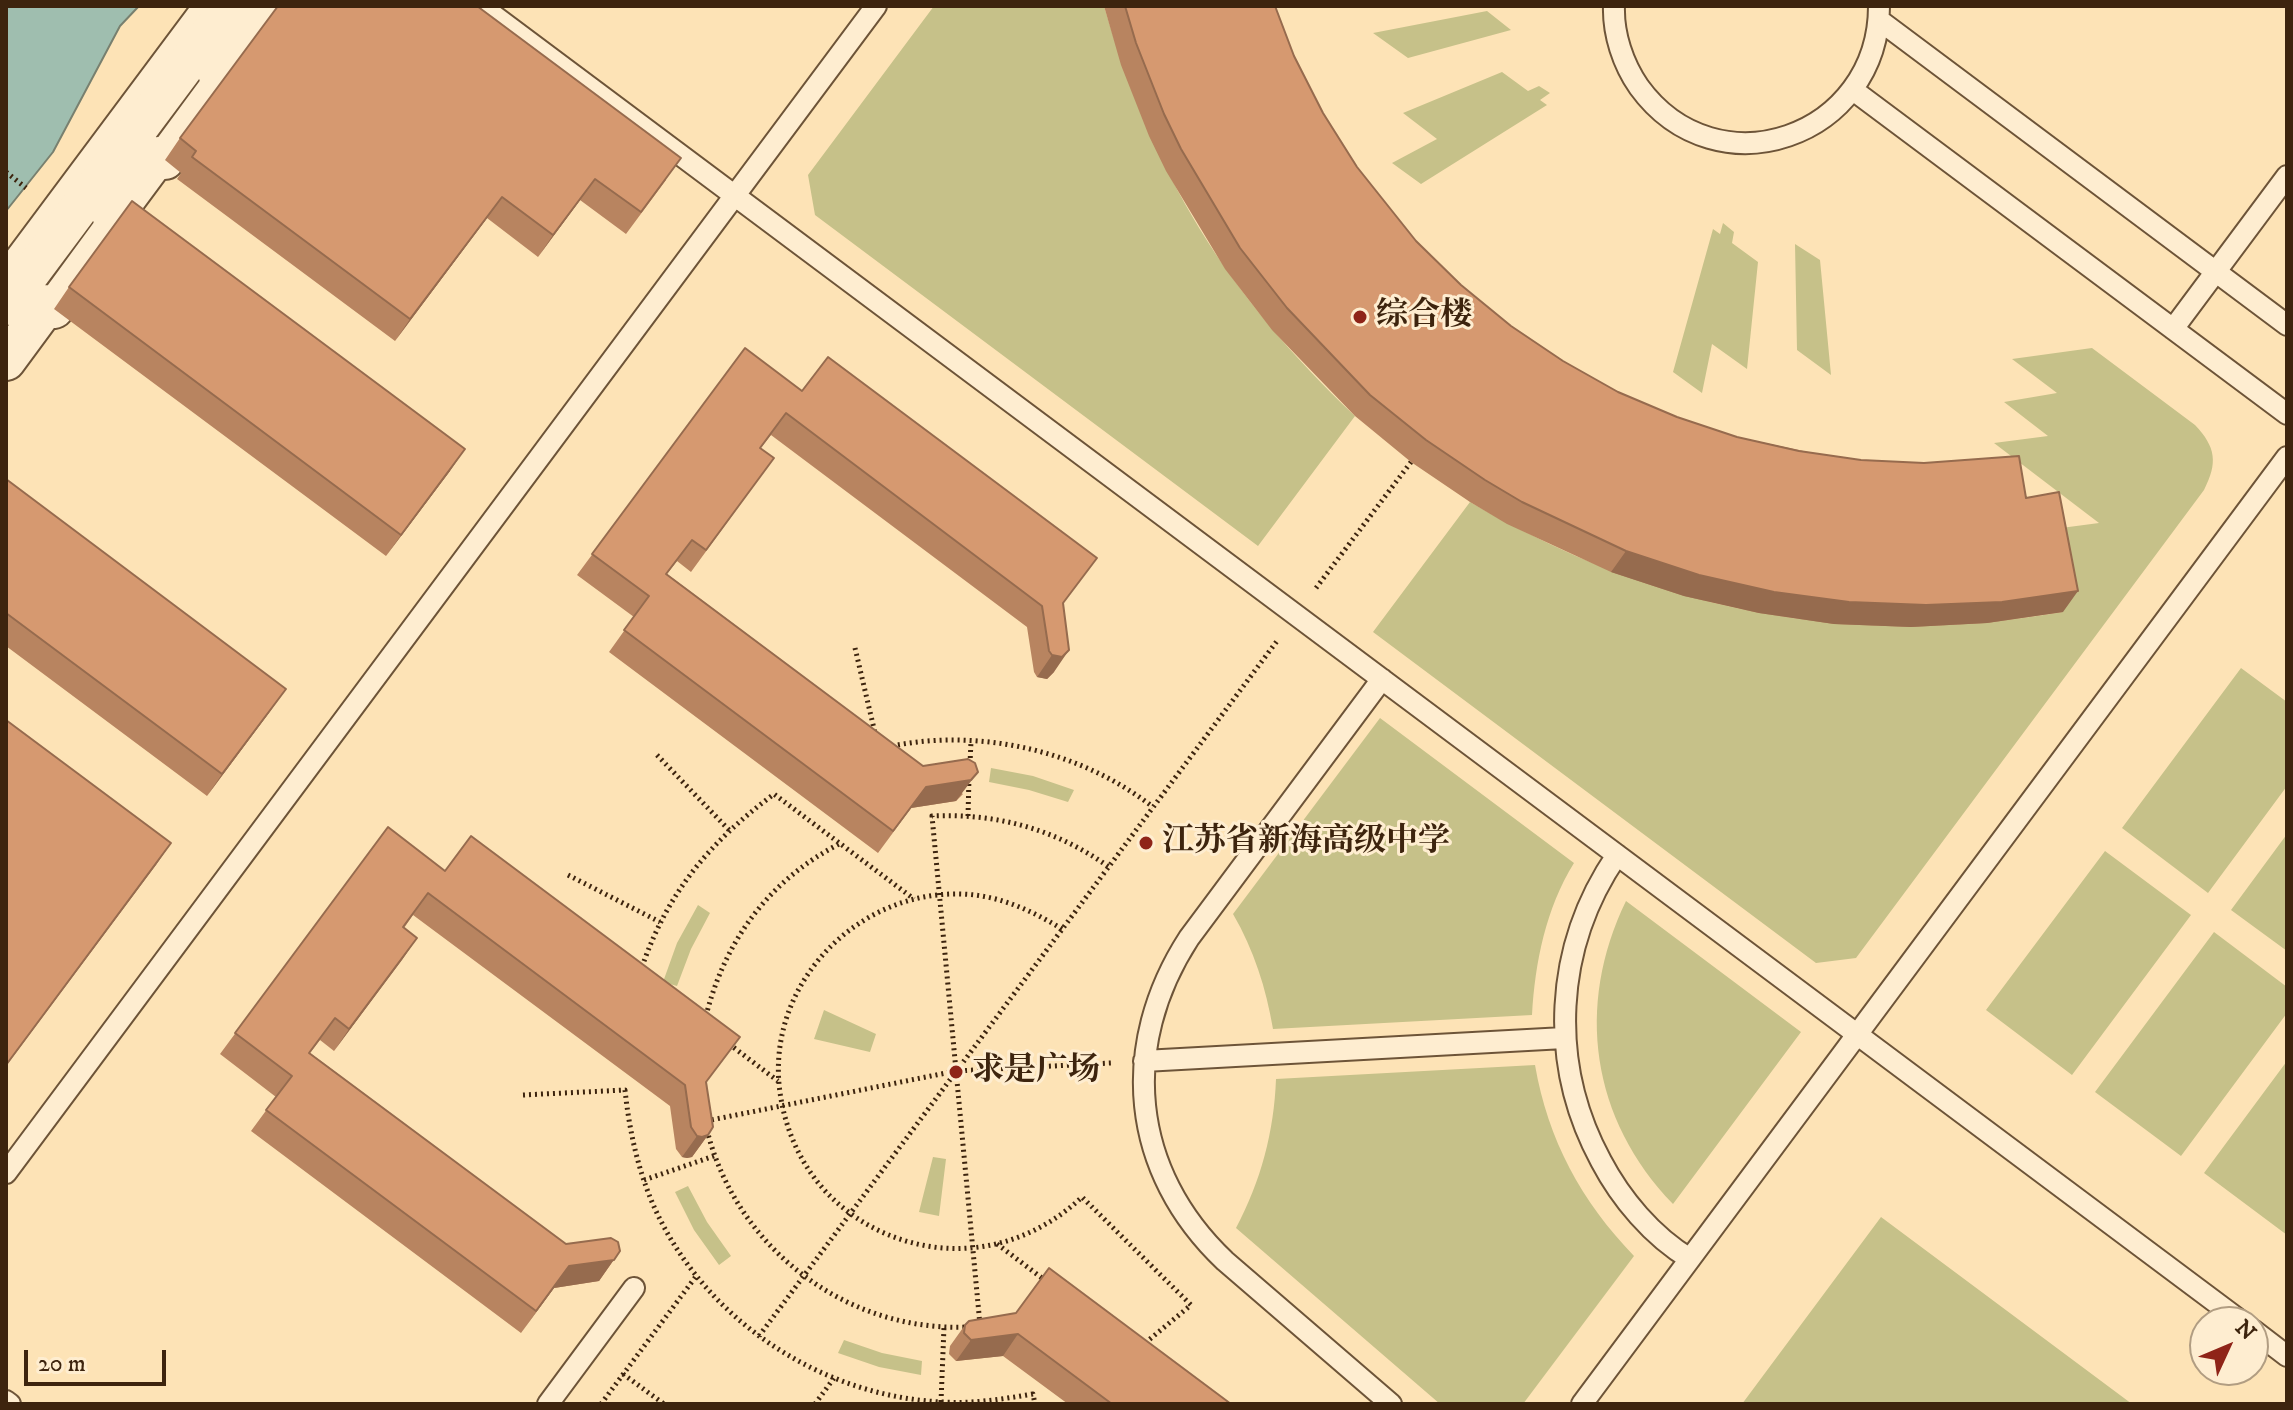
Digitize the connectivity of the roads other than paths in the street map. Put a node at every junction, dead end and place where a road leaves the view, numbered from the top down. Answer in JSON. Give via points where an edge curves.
{"nodes":[{"id":1,"x":203,"y":6,"type":"edge"},
{"id":2,"x":230,"y":6,"type":"edge"},
{"id":3,"x":268,"y":6,"type":"edge"},
{"id":4,"x":481,"y":6,"type":"edge"},
{"id":5,"x":876,"y":6,"type":"edge"},
{"id":6,"x":1614,"y":6,"type":"edge"},
{"id":7,"x":1879,"y":13,"type":"edge"},
{"id":8,"x":1853,"y":90,"type":"junction"},
{"id":9,"x":2287,"y":176,"type":"edge"},
{"id":10,"x":735,"y":195,"type":"junction"},
{"id":11,"x":6,"y":270,"type":"edge"},
{"id":12,"x":2216,"y":271,"type":"junction"},
{"id":13,"x":6,"y":306,"type":"edge"},
{"id":14,"x":2287,"y":325,"type":"edge"},
{"id":15,"x":2173,"y":329,"type":"junction"},
{"id":16,"x":6,"y":361,"type":"edge"},
{"id":17,"x":2287,"y":414,"type":"edge"},
{"id":18,"x":2287,"y":457,"type":"edge"},
{"id":19,"x":1382,"y":679,"type":"junction"},
{"id":20,"x":1617,"y":855,"type":"junction"},
{"id":21,"x":1857,"y":1035,"type":"junction"},
{"id":22,"x":1564,"y":1038,"type":"junction"},
{"id":23,"x":1144,"y":1061,"type":"junction"},
{"id":24,"x":6,"y":1173,"type":"edge"},
{"id":25,"x":1690,"y":1259,"type":"junction"},
{"id":26,"x":634,"y":1288,"type":"dead end"},
{"id":27,"x":2221,"y":1306,"type":"edge"},
{"id":28,"x":2269,"y":1342,"type":"edge"},
{"id":29,"x":2287,"y":1356,"type":"edge"},
{"id":30,"x":548,"y":1404,"type":"edge"},
{"id":31,"x":1391,"y":1404,"type":"edge"},
{"id":32,"x":1582,"y":1404,"type":"edge"}],
"edges":[{"from":1,"to":11,"type":"lane"},
{"from":2,"to":13,"type":"street"},
{"from":3,"to":16,"type":"street","via":[[218,76],[224,80],[202,110],[165,160],[158,156],[54,309],[48,304]]},
{"from":4,"to":10,"type":"lane"},
{"from":5,"to":10,"type":"lane"},
{"from":6,"to":8,"type":"lane","via":[[1617,38],[1633,78],[1667,116],[1706,136],[1749,143],[1783,138],[1815,125]]},
{"from":7,"to":8,"type":"lane","via":[[1870,60]]},
{"from":7,"to":12,"type":"lane"},
{"from":8,"to":15,"type":"lane"},
{"from":9,"to":12,"type":"lane"},
{"from":10,"to":19,"type":"lane"},
{"from":10,"to":24,"type":"lane"},
{"from":12,"to":14,"type":"lane"},
{"from":12,"to":15,"type":"lane"},
{"from":15,"to":17,"type":"lane"},
{"from":18,"to":21,"type":"lane"},
{"from":19,"to":20,"type":"lane"},
{"from":19,"to":23,"type":"lane","via":[[1180,952],[1157,997]]},
{"from":20,"to":21,"type":"lane"},
{"from":20,"to":22,"type":"lane","via":[[1576,938],[1567,978]]},
{"from":21,"to":25,"type":"lane"},
{"from":21,"to":27,"type":"lane"},
{"from":22,"to":23,"type":"lane"},
{"from":22,"to":25,"type":"lane","via":[[1580,1117],[1606,1171],[1642,1219]]},
{"from":23,"to":31,"type":"lane","via":[[1144,1098],[1154,1148],[1191,1224],[1225,1261]]},
{"from":25,"to":32,"type":"lane"},
{"from":26,"to":30,"type":"lane"},
{"from":28,"to":29,"type":"lane"}]}
